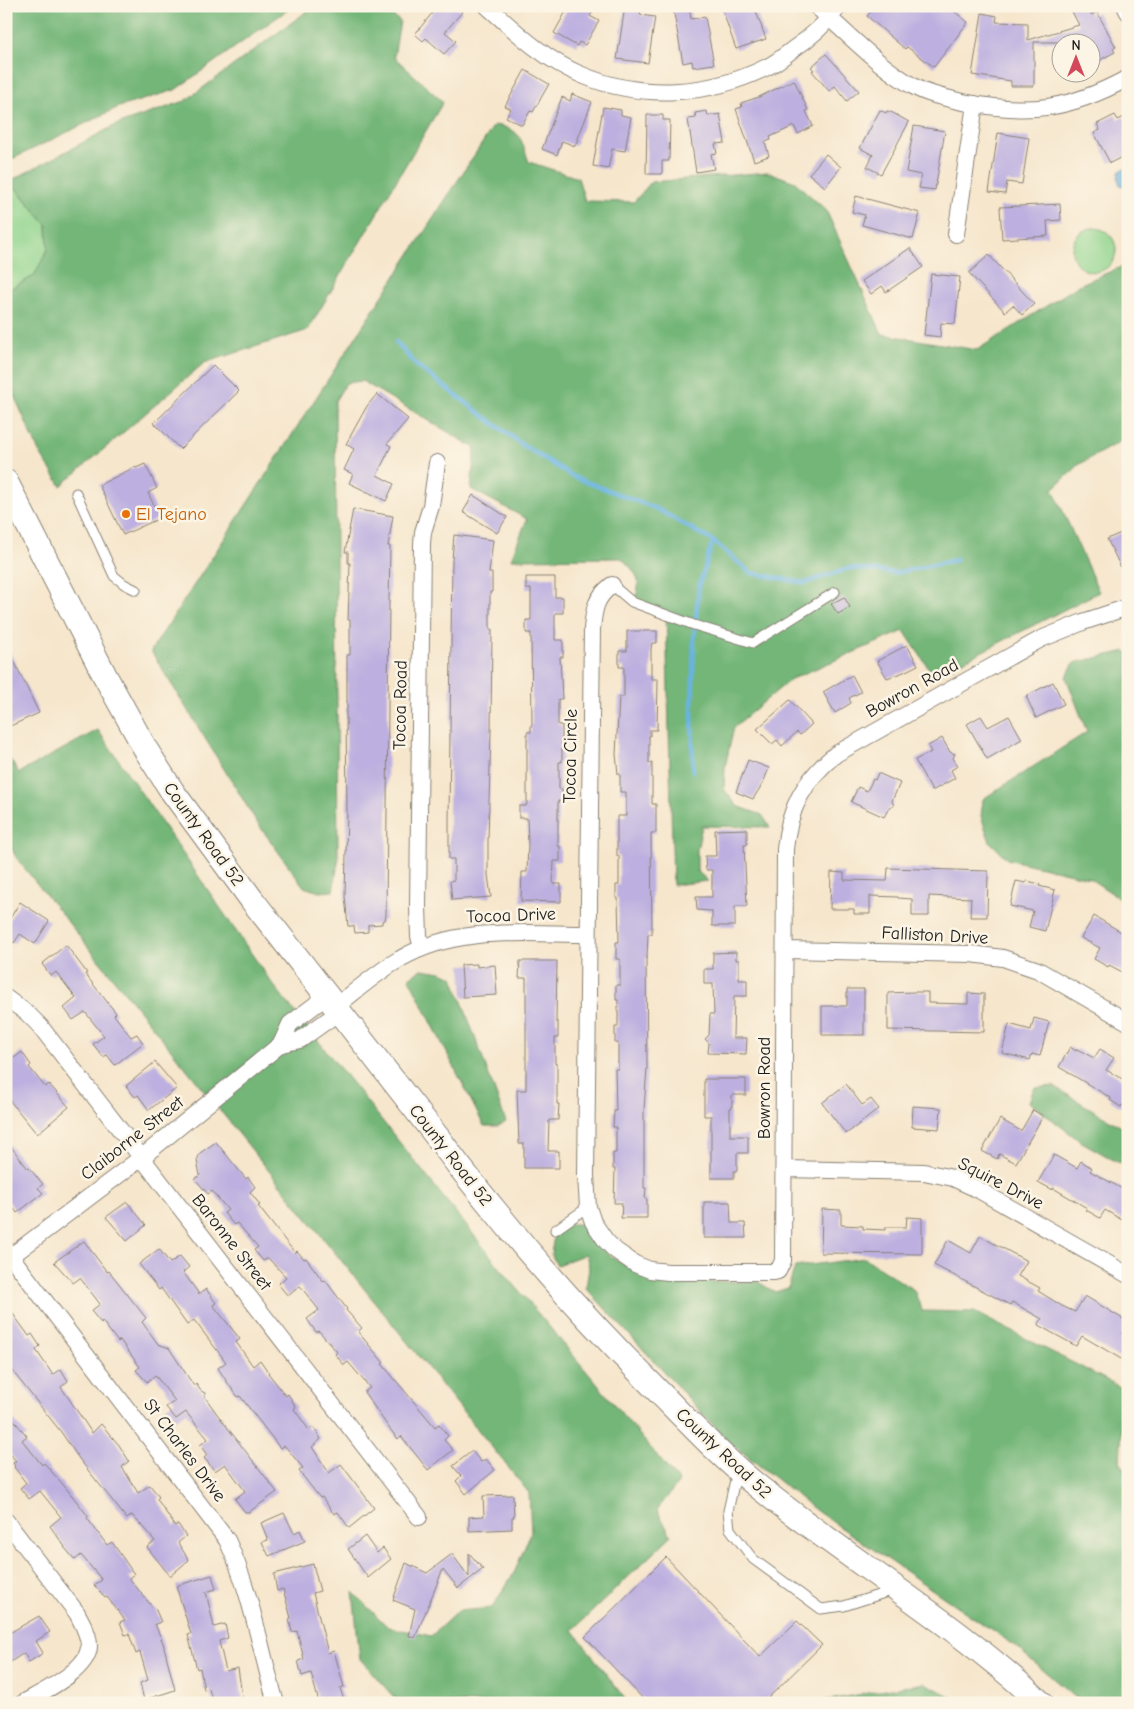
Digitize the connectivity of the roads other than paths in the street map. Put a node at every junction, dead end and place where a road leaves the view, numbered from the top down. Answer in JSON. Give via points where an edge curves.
{"nodes":[{"id":1,"x":486,"y":6,"type":"edge"},
{"id":2,"x":816,"y":6,"type":"edge"},
{"id":3,"x":1125,"y":6,"type":"edge"},
{"id":4,"x":835,"y":12,"type":"edge"},
{"id":5,"x":1128,"y":12,"type":"edge"},
{"id":6,"x":1128,"y":78,"type":"edge"},
{"id":7,"x":975,"y":104,"type":"junction"},
{"id":8,"x":956,"y":234,"type":"dead end"},
{"id":9,"x":437,"y":463,"type":"dead end"},
{"id":10,"x":6,"y":482,"type":"edge"},
{"id":11,"x":76,"y":492,"type":"dead end"},
{"id":12,"x":612,"y":585,"type":"joint"},
{"id":13,"x":136,"y":590,"type":"dead end"},
{"id":14,"x":835,"y":592,"type":"dead end"},
{"id":15,"x":1128,"y":607,"type":"edge"},
{"id":16,"x":588,"y":934,"type":"junction"},
{"id":17,"x":422,"y":948,"type":"junction"},
{"id":18,"x":785,"y":950,"type":"junction"},
{"id":19,"x":6,"y":998,"type":"edge"},
{"id":20,"x":334,"y":1005,"type":"junction"},
{"id":21,"x":1128,"y":1022,"type":"edge"},
{"id":22,"x":141,"y":1158,"type":"junction"},
{"id":23,"x":784,"y":1169,"type":"junction"},
{"id":24,"x":588,"y":1207,"type":"junction"},
{"id":25,"x":556,"y":1230,"type":"dead end"},
{"id":26,"x":8,"y":1256,"type":"edge"},
{"id":27,"x":1128,"y":1275,"type":"edge"},
{"id":28,"x":738,"y":1469,"type":"junction"},
{"id":29,"x":419,"y":1518,"type":"dead end"},
{"id":30,"x":6,"y":1521,"type":"edge"},
{"id":31,"x":896,"y":1589,"type":"junction"},
{"id":32,"x":23,"y":1703,"type":"edge"},
{"id":33,"x":276,"y":1703,"type":"edge"},
{"id":34,"x":1041,"y":1703,"type":"edge"}],
"edges":[{"from":1,"to":4,"type":"street","via":[[541,52],[581,75],[625,88],[667,92],[718,85],[768,67],[806,41]]},
{"from":2,"to":4,"type":"street"},
{"from":3,"to":5,"type":"street"},
{"from":4,"to":7,"type":"street","via":[[878,60],[914,87],[940,97]]},
{"from":6,"to":7,"type":"street","via":[[1084,99],[1060,106],[1013,109]]},
{"from":7,"to":8,"type":"street"},
{"from":9,"to":17,"type":"street","name":"Tocoa Road","via":[[422,544],[418,908]]},
{"from":10,"to":20,"type":"main road","name":"County Road 52","via":[[146,750],[200,831]]},
{"from":11,"to":13,"type":"lane","via":[[114,576]]},
{"from":12,"to":14,"type":"lane","via":[[632,602],[753,643]]},
{"from":12,"to":16,"type":"street","name":"Tocoa Circle","via":[[600,595],[592,629]]},
{"from":15,"to":18,"type":"street","name":"Bowron Road","via":[[1062,630],[1022,649],[850,746],[824,764],[796,801],[787,833]]},
{"from":16,"to":17,"type":"street","name":"Tocoa Drive","via":[[487,933],[453,938]]},
{"from":16,"to":24,"type":"street","name":"Bowron Road"},
{"from":17,"to":20,"type":"street","name":"Tocoa Drive","via":[[401,958]]},
{"from":18,"to":21,"type":"street","name":"Falliston Drive","via":[[971,954],[1003,958],[1038,970]]},
{"from":18,"to":23,"type":"street","name":"Bowron Road"},
{"from":19,"to":22,"type":"street","name":"Baronne Street","via":[[40,1026]]},
{"from":20,"to":22,"type":"street","name":"Claiborne Street","via":[[290,1024],[281,1044]]},
{"from":20,"to":28,"type":"main road","name":"County Road 52","via":[[532,1257],[636,1368]]},
{"from":22,"to":26,"type":"street","name":"Claiborne Street"},
{"from":22,"to":29,"type":"street","name":"Baronne Street"},
{"from":23,"to":24,"type":"street","name":"Bowron Road","via":[[783,1262],[778,1272],[650,1270],[626,1260],[606,1241],[593,1222]]},
{"from":23,"to":27,"type":"street","name":"Squire Drive","via":[[924,1172],[953,1178]]},
{"from":24,"to":25,"type":"lane"},
{"from":26,"to":33,"type":"street","name":"St Charles Drive","via":[[227,1540],[238,1563]]},
{"from":28,"to":31,"type":"main road","name":"County Road 52","via":[[819,1534]]},
{"from":28,"to":31,"type":"lane","via":[[728,1511],[730,1530],[753,1559],[821,1609],[844,1606]]},
{"from":30,"to":32,"type":"street","via":[[77,1613],[86,1630],[89,1646],[83,1663]]},
{"from":31,"to":34,"type":"main road","name":"County Road 52","via":[[980,1650]]}]}
